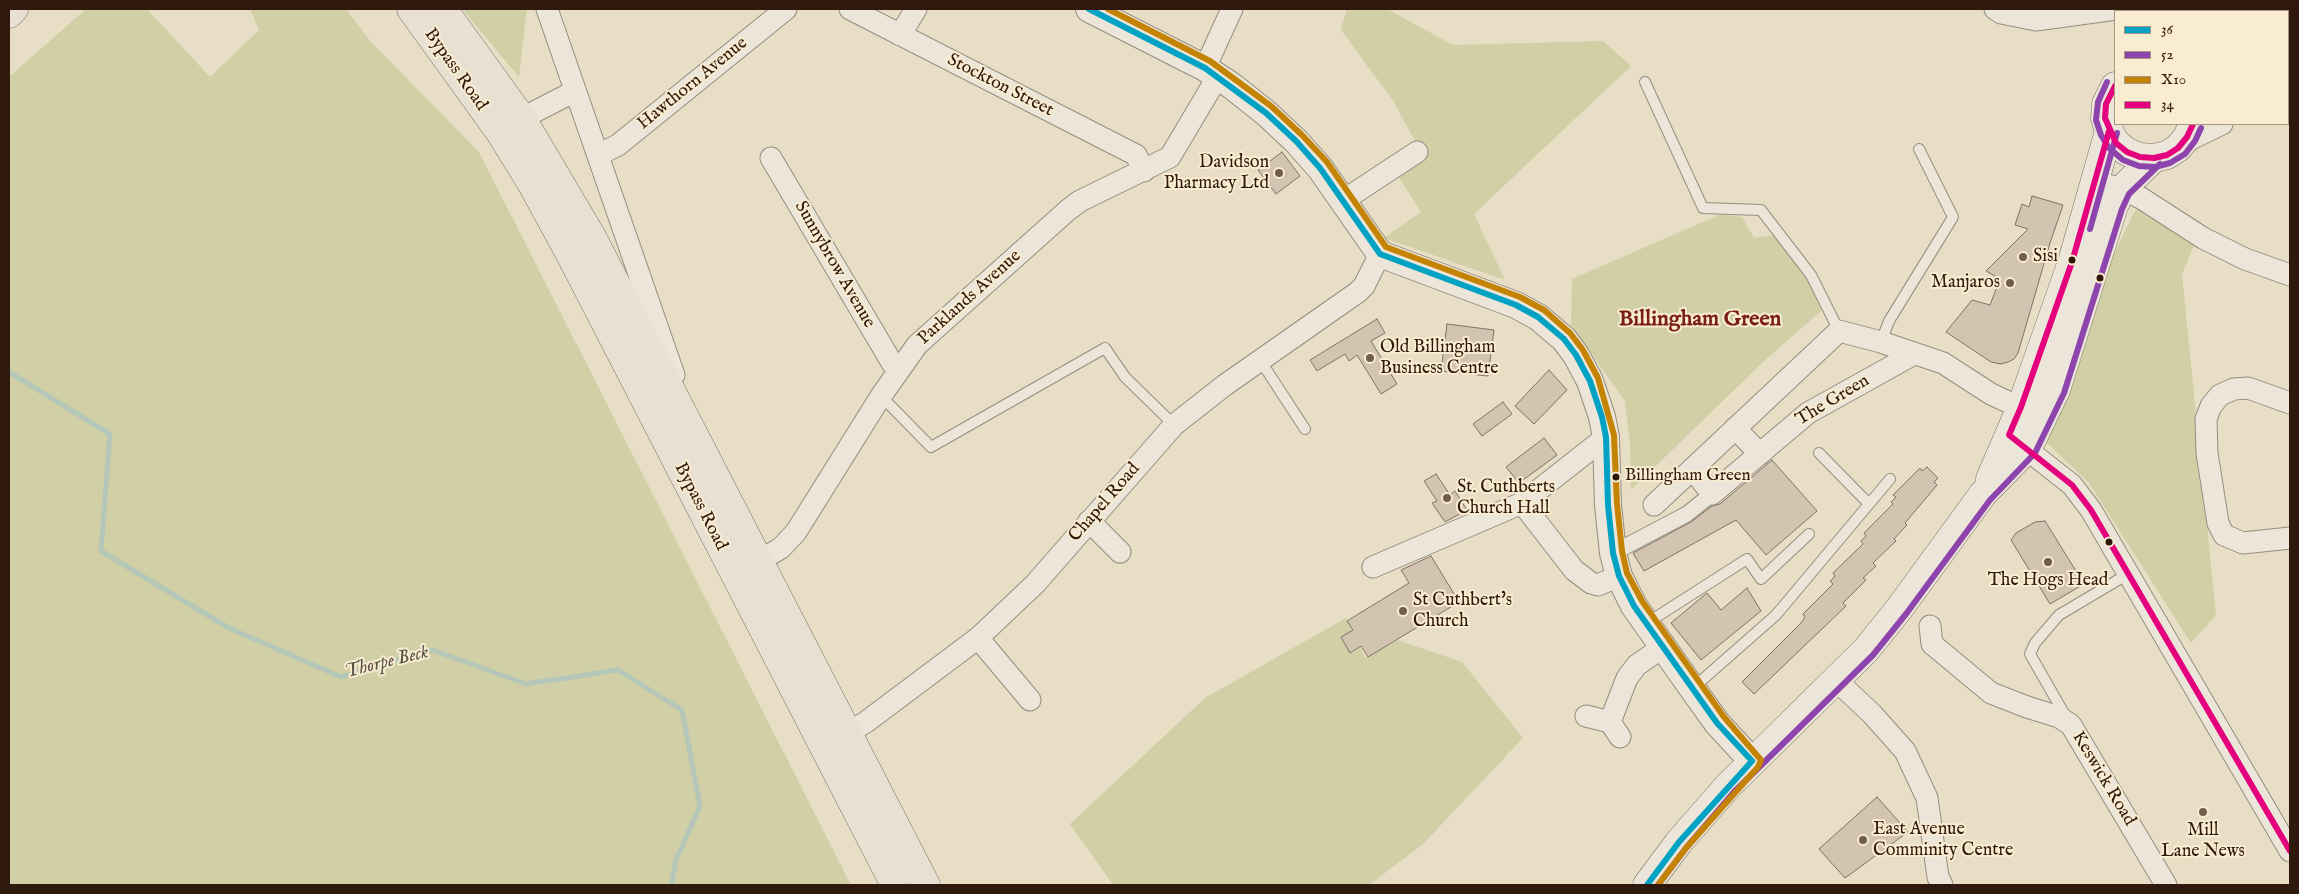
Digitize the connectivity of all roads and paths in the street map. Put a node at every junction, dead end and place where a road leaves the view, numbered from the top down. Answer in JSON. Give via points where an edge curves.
{"nodes":[{"id":1,"x":14,"y":9,"type":"edge"},
{"id":2,"x":411,"y":9,"type":"edge"},
{"id":3,"x":443,"y":9,"type":"edge"},
{"id":4,"x":547,"y":9,"type":"edge"},
{"id":5,"x":786,"y":9,"type":"edge"},
{"id":6,"x":850,"y":9,"type":"edge"},
{"id":7,"x":916,"y":9,"type":"edge"},
{"id":8,"x":1089,"y":9,"type":"edge"},
{"id":9,"x":1232,"y":9,"type":"edge"},
{"id":10,"x":1995,"y":9,"type":"edge"},
{"id":11,"x":2116,"y":9,"type":"edge"},
{"id":12,"x":9,"y":14,"type":"edge"},
{"id":13,"x":900,"y":35,"type":"junction"},
{"id":14,"x":1212,"y":72,"type":"junction"},
{"id":15,"x":1645,"y":82,"type":"dead end"},
{"id":16,"x":2114,"y":88,"type":"edge"},
{"id":17,"x":575,"y":91,"type":"junction"},
{"id":18,"x":510,"y":124,"type":"junction"},
{"id":19,"x":2193,"y":125,"type":"edge"},
{"id":20,"x":2220,"y":125,"type":"edge"},
{"id":21,"x":2109,"y":131,"type":"junction"},
{"id":22,"x":1919,"y":148,"type":"dead end"},
{"id":23,"x":1417,"y":152,"type":"dead end"},
{"id":24,"x":2166,"y":153,"type":"junction"},
{"id":25,"x":598,"y":155,"type":"junction"},
{"id":26,"x":771,"y":158,"type":"dead end"},
{"id":27,"x":1144,"y":170,"type":"junction"},
{"id":28,"x":2095,"y":182,"type":"junction"},
{"id":29,"x":2122,"y":189,"type":"junction"},
{"id":30,"x":1344,"y":200,"type":"junction"},
{"id":31,"x":1380,"y":254,"type":"junction"},
{"id":32,"x":2290,"y":275,"type":"edge"},
{"id":33,"x":1839,"y":331,"type":"junction"},
{"id":34,"x":1881,"y":342,"type":"junction"},
{"id":35,"x":1914,"y":354,"type":"junction"},
{"id":36,"x":1260,"y":360,"type":"junction"},
{"id":37,"x":899,"y":369,"type":"junction"},
{"id":38,"x":881,"y":396,"type":"junction"},
{"id":39,"x":2290,"y":403,"type":"edge"},
{"id":40,"x":2032,"y":413,"type":"junction"},
{"id":41,"x":1174,"y":425,"type":"junction"},
{"id":42,"x":1736,"y":428,"type":"junction"},
{"id":43,"x":1305,"y":429,"type":"dead end"},
{"id":44,"x":694,"y":432,"type":"junction"},
{"id":45,"x":1606,"y":438,"type":"junction"},
{"id":46,"x":2018,"y":442,"type":"junction"},
{"id":47,"x":1818,"y":453,"type":"dead end"},
{"id":48,"x":1760,"y":454,"type":"junction"},
{"id":49,"x":1692,"y":469,"type":"junction"},
{"id":50,"x":1890,"y":479,"type":"dead end"},
{"id":51,"x":1712,"y":494,"type":"junction"},
{"id":52,"x":1522,"y":502,"type":"junction"},
{"id":53,"x":1869,"y":504,"type":"junction"},
{"id":54,"x":1654,"y":505,"type":"dead end"},
{"id":55,"x":1090,"y":521,"type":"junction"},
{"id":56,"x":1810,"y":534,"type":"dead end"},
{"id":57,"x":2290,"y":538,"type":"edge"},
{"id":58,"x":1120,"y":552,"type":"dead end"},
{"id":59,"x":759,"y":562,"type":"junction"},
{"id":60,"x":1616,"y":564,"type":"junction"},
{"id":61,"x":1373,"y":567,"type":"dead end"},
{"id":62,"x":2128,"y":574,"type":"junction"},
{"id":63,"x":1646,"y":624,"type":"junction"},
{"id":64,"x":1930,"y":626,"type":"dead end"},
{"id":65,"x":978,"y":638,"type":"junction"},
{"id":66,"x":1663,"y":647,"type":"junction"},
{"id":67,"x":1836,"y":680,"type":"junction"},
{"id":68,"x":1692,"y":688,"type":"junction"},
{"id":69,"x":1030,"y":700,"type":"dead end"},
{"id":70,"x":1586,"y":716,"type":"dead end"},
{"id":71,"x":2071,"y":725,"type":"junction"},
{"id":72,"x":848,"y":734,"type":"junction"},
{"id":73,"x":823,"y":747,"type":"junction"},
{"id":74,"x":1752,"y":761,"type":"junction"},
{"id":75,"x":2290,"y":851,"type":"edge"},
{"id":76,"x":895,"y":885,"type":"edge"},
{"id":77,"x":926,"y":885,"type":"edge"},
{"id":78,"x":1647,"y":885,"type":"edge"},
{"id":79,"x":1942,"y":885,"type":"edge"},
{"id":80,"x":2166,"y":885,"type":"edge"}],
"edges":[{"from":1,"to":12,"type":"main road"},
{"from":2,"to":18,"type":"main road","name":"Bypass Road"},
{"from":3,"to":18,"type":"main road","name":"Bypass Road"},
{"from":4,"to":17,"type":"street","name":"Bypass Road"},
{"from":5,"to":25,"type":"street","name":"Hawthorn Avenue","via":[[618,145]]},
{"from":6,"to":13,"type":"street","name":"Stockton Street"},
{"from":7,"to":13,"type":"street"},
{"from":8,"to":14,"type":"street"},
{"from":9,"to":14,"type":"street","name":"Parklands Avenue"},
{"from":10,"to":11,"type":"street","via":[[2036,20]]},
{"from":13,"to":27,"type":"street","name":"Stockton Street","via":[[1136,155]]},
{"from":14,"to":27,"type":"street","name":"Parklands Avenue","via":[[1170,157]]},
{"from":14,"to":30,"type":"street","via":[[1296,141]]},
{"from":15,"to":33,"type":"lane","via":[[1703,208],[1761,210],[1811,275]]},
{"from":16,"to":21,"type":"main road","via":[[2106,104],[2105,118]]},
{"from":17,"to":18,"type":"street"},
{"from":17,"to":25,"type":"street","name":"Bypass Road"},
{"from":18,"to":44,"type":"main road","name":"Bypass Road","via":[[592,237]]},
{"from":18,"to":73,"type":"main road","name":"Bypass Road","via":[[533,186]]},
{"from":19,"to":24,"type":"main road","via":[[2188,137]]},
{"from":20,"to":24,"type":"street"},
{"from":21,"to":24,"type":"main road","via":[[2127,152],[2140,157]]},
{"from":21,"to":28,"type":"main road"},
{"from":22,"to":34,"type":"lane","via":[[1952,217],[1889,320]]},
{"from":23,"to":30,"type":"street"},
{"from":24,"to":29,"type":"main road"},
{"from":25,"to":44,"type":"street","name":"Bypass Road"},
{"from":26,"to":37,"type":"street","name":"Sunnybrow Avenue","via":[[892,363]]},
{"from":27,"to":37,"type":"street","name":"Parklands Avenue","via":[[1068,210],[917,346]]},
{"from":28,"to":29,"type":"street"},
{"from":28,"to":40,"type":"main road"},
{"from":29,"to":32,"type":"street","via":[[2203,238],[2245,259]]},
{"from":29,"to":40,"type":"main road","via":[[2058,382]]},
{"from":30,"to":31,"type":"street"},
{"from":31,"to":36,"type":"street","name":"Chapel Road","via":[[1358,292]]},
{"from":31,"to":45,"type":"street","via":[[1516,305],[1538,317],[1564,339],[1576,355],[1597,401]]},
{"from":33,"to":34,"type":"street"},
{"from":33,"to":42,"type":"street"},
{"from":34,"to":35,"type":"street"},
{"from":35,"to":40,"type":"street","via":[[1943,363],[1991,394]]},
{"from":35,"to":48,"type":"street","name":"The Green","via":[[1808,413]]},
{"from":36,"to":41,"type":"street","name":"Chapel Road"},
{"from":36,"to":43,"type":"lane"},
{"from":37,"to":38,"type":"street","name":"Parklands Avenue"},
{"from":38,"to":41,"type":"lane","via":[[931,447],[1105,348],[1125,377]]},
{"from":38,"to":59,"type":"street","name":"Parklands Avenue","via":[[796,532],[781,548]]},
{"from":39,"to":57,"type":"street","via":[[2248,388],[2234,389],[2220,395],[2206,419],[2207,452],[2218,523],[2224,535],[2243,543]]},
{"from":40,"to":46,"type":"main road"},
{"from":41,"to":55,"type":"street","name":"Chapel Road"},
{"from":42,"to":48,"type":"street"},
{"from":42,"to":49,"type":"street"},
{"from":44,"to":59,"type":"main road","name":"Bypass Road"},
{"from":45,"to":52,"type":"street"},
{"from":45,"to":60,"type":"street","via":[[1608,505]]},
{"from":46,"to":62,"type":"street","via":[[2072,485]]},
{"from":46,"to":67,"type":"main road","via":[[1898,610],[1866,650]]},
{"from":47,"to":53,"type":"lane"},
{"from":48,"to":51,"type":"street","name":"The Green"},
{"from":49,"to":51,"type":"street"},
{"from":49,"to":54,"type":"street"},
{"from":50,"to":53,"type":"lane"},
{"from":51,"to":60,"type":"street","name":"The Green"},
{"from":52,"to":60,"type":"street","via":[[1574,570],[1585,579],[1598,585]]},
{"from":52,"to":61,"type":"street"},
{"from":53,"to":68,"type":"lane","via":[[1776,615]]},
{"from":55,"to":58,"type":"street"},
{"from":55,"to":65,"type":"street","name":"Chapel Road","via":[[1035,584]]},
{"from":56,"to":63,"type":"lane","via":[[1761,579],[1746,559]]},
{"from":59,"to":72,"type":"main road","name":"Bypass Road"},
{"from":60,"to":63,"type":"street","via":[[1634,606]]},
{"from":62,"to":71,"type":"lane","via":[[2059,615],[2035,643],[2030,654]]},
{"from":62,"to":75,"type":"street"},
{"from":63,"to":66,"type":"street"},
{"from":64,"to":71,"type":"street","name":"Keswick Road","via":[[1932,644],[1991,693],[2059,717]]},
{"from":65,"to":69,"type":"street"},
{"from":65,"to":72,"type":"street","name":"Chapel Road"},
{"from":66,"to":68,"type":"street"},
{"from":66,"to":70,"type":"street","via":[[1637,665],[1627,678],[1615,730]]},
{"from":67,"to":74,"type":"main road"},
{"from":67,"to":79,"type":"street","via":[[1905,751],[1927,798],[1938,877]]},
{"from":68,"to":74,"type":"street","via":[[1717,723]]},
{"from":71,"to":80,"type":"street","name":"Keswick Road"},
{"from":72,"to":73,"type":"street","name":"Chapel Road"},
{"from":72,"to":77,"type":"main road","name":"Bypass Road"},
{"from":73,"to":76,"type":"main road","name":"Bypass Road"},
{"from":74,"to":78,"type":"main road","via":[[1679,842]]}]}
